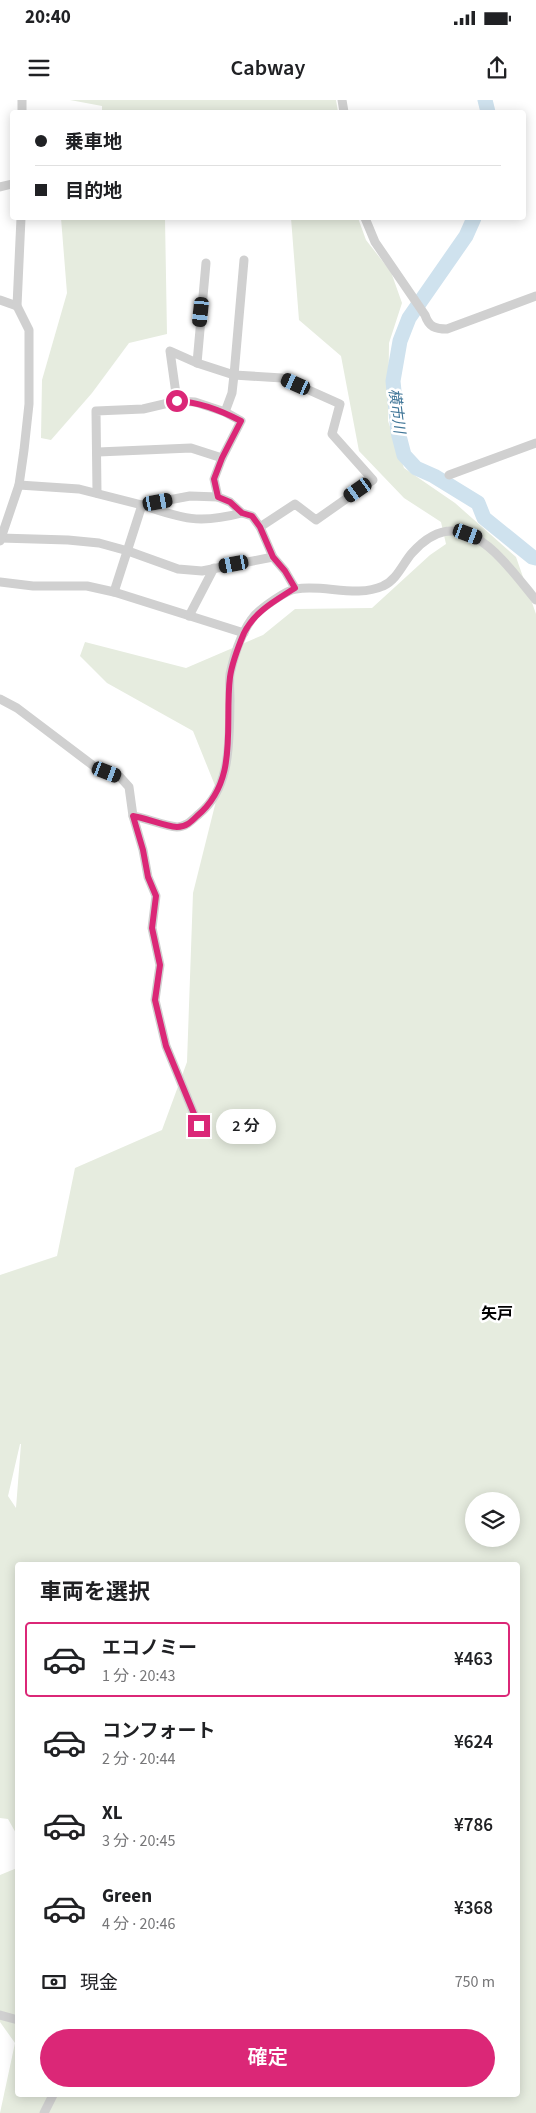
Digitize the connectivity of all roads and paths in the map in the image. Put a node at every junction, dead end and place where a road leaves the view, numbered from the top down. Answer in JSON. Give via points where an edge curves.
{"nodes":[{"id":1,"x":21,"y":220,"type":"edge"},
{"id":2,"x":366,"y":220,"type":"edge"},
{"id":3,"x":244,"y":260,"type":"dead end"},
{"id":4,"x":206,"y":263,"type":"dead end"},
{"id":5,"x":536,"y":296,"type":"edge"},
{"id":6,"x":0,"y":300,"type":"edge"},
{"id":7,"x":17,"y":306,"type":"junction"},
{"id":8,"x":197,"y":363,"type":"junction"},
{"id":9,"x":234,"y":374,"type":"junction"},
{"id":10,"x":177,"y":401,"type":"junction"},
{"id":11,"x":225,"y":412,"type":"junction"},
{"id":12,"x":536,"y":443,"type":"edge"},
{"id":13,"x":98,"y":452,"type":"junction"},
{"id":14,"x":222,"y":458,"type":"junction"},
{"id":15,"x":449,"y":475,"type":"dead end"},
{"id":16,"x":18,"y":484,"type":"junction"},
{"id":17,"x":97,"y":493,"type":"junction"},
{"id":18,"x":218,"y":497,"type":"junction"},
{"id":19,"x":142,"y":504,"type":"junction"},
{"id":20,"x":242,"y":513,"type":"junction"},
{"id":21,"x":260,"y":527,"type":"junction"},
{"id":22,"x":0,"y":539,"type":"edge"},
{"id":23,"x":128,"y":550,"type":"junction"},
{"id":24,"x":273,"y":557,"type":"junction"},
{"id":25,"x":214,"y":568,"type":"junction"},
{"id":26,"x":0,"y":582,"type":"edge"},
{"id":27,"x":295,"y":588,"type":"junction"},
{"id":28,"x":114,"y":592,"type":"junction"},
{"id":29,"x":536,"y":600,"type":"edge"},
{"id":30,"x":189,"y":616,"type":"junction"},
{"id":31,"x":244,"y":633,"type":"junction"},
{"id":32,"x":0,"y":699,"type":"edge"},
{"id":33,"x":133,"y":816,"type":"junction"},
{"id":34,"x":199,"y":1126,"type":"dead end"},
{"id":35,"x":0,"y":2015,"type":"edge"},
{"id":36,"x":15,"y":2019,"type":"edge"},
{"id":37,"x":52,"y":2097,"type":"edge"},
{"id":38,"x":44,"y":2113,"type":"edge"}],
"edges":[{"from":1,"to":7,"type":"street"},
{"from":2,"to":5,"type":"street","via":[[375,242],[435,329],[447,329]]},
{"from":3,"to":9,"type":"street"},
{"from":4,"to":8,"type":"street"},
{"from":6,"to":7,"type":"street"},
{"from":7,"to":16,"type":"street","via":[[29,330],[28,404]]},
{"from":8,"to":9,"type":"street"},
{"from":8,"to":10,"type":"street","via":[[170,351]]},
{"from":9,"to":11,"type":"street"},
{"from":9,"to":21,"type":"street","via":[[282,378],[340,404],[332,434],[373,480],[316,520],[296,504]]},
{"from":10,"to":11,"type":"street","via":[[195,402]]},
{"from":10,"to":13,"type":"street","via":[[143,409],[96,411]]},
{"from":11,"to":14,"type":"street","via":[[241,421]]},
{"from":12,"to":15,"type":"street"},
{"from":13,"to":14,"type":"street","via":[[191,448]]},
{"from":13,"to":17,"type":"street"},
{"from":14,"to":18,"type":"street","via":[[214,479]]},
{"from":16,"to":17,"type":"street"},
{"from":16,"to":22,"type":"street"},
{"from":17,"to":19,"type":"street"},
{"from":18,"to":19,"type":"street","via":[[190,496]]},
{"from":18,"to":20,"type":"street"},
{"from":19,"to":20,"type":"street","via":[[175,516],[199,520]]},
{"from":19,"to":23,"type":"street"},
{"from":20,"to":21,"type":"street","via":[[252,516]]},
{"from":21,"to":24,"type":"street"},
{"from":22,"to":23,"type":"street","via":[[68,540]]},
{"from":23,"to":25,"type":"street","via":[[178,569],[202,571]]},
{"from":23,"to":28,"type":"street"},
{"from":24,"to":25,"type":"street"},
{"from":24,"to":27,"type":"street"},
{"from":25,"to":30,"type":"street"},
{"from":26,"to":28,"type":"street","via":[[87,586]]},
{"from":27,"to":29,"type":"street","via":[[365,590],[384,586],[398,574],[412,552],[425,542],[439,533],[457,530],[478,538],[497,554]]},
{"from":27,"to":31,"type":"street","via":[[266,606]]},
{"from":28,"to":30,"type":"street"},
{"from":30,"to":31,"type":"street"},
{"from":31,"to":33,"type":"street","via":[[230,675],[228,754],[218,789],[204,811],[187,825],[176,827]]},
{"from":32,"to":33,"type":"street","via":[[17,708],[95,767],[120,776],[129,787]]},
{"from":33,"to":34,"type":"street","via":[[156,896],[152,928],[160,965],[155,1000],[166,1046]]},
{"from":35,"to":36,"type":"street"},
{"from":37,"to":38,"type":"street"}]}
